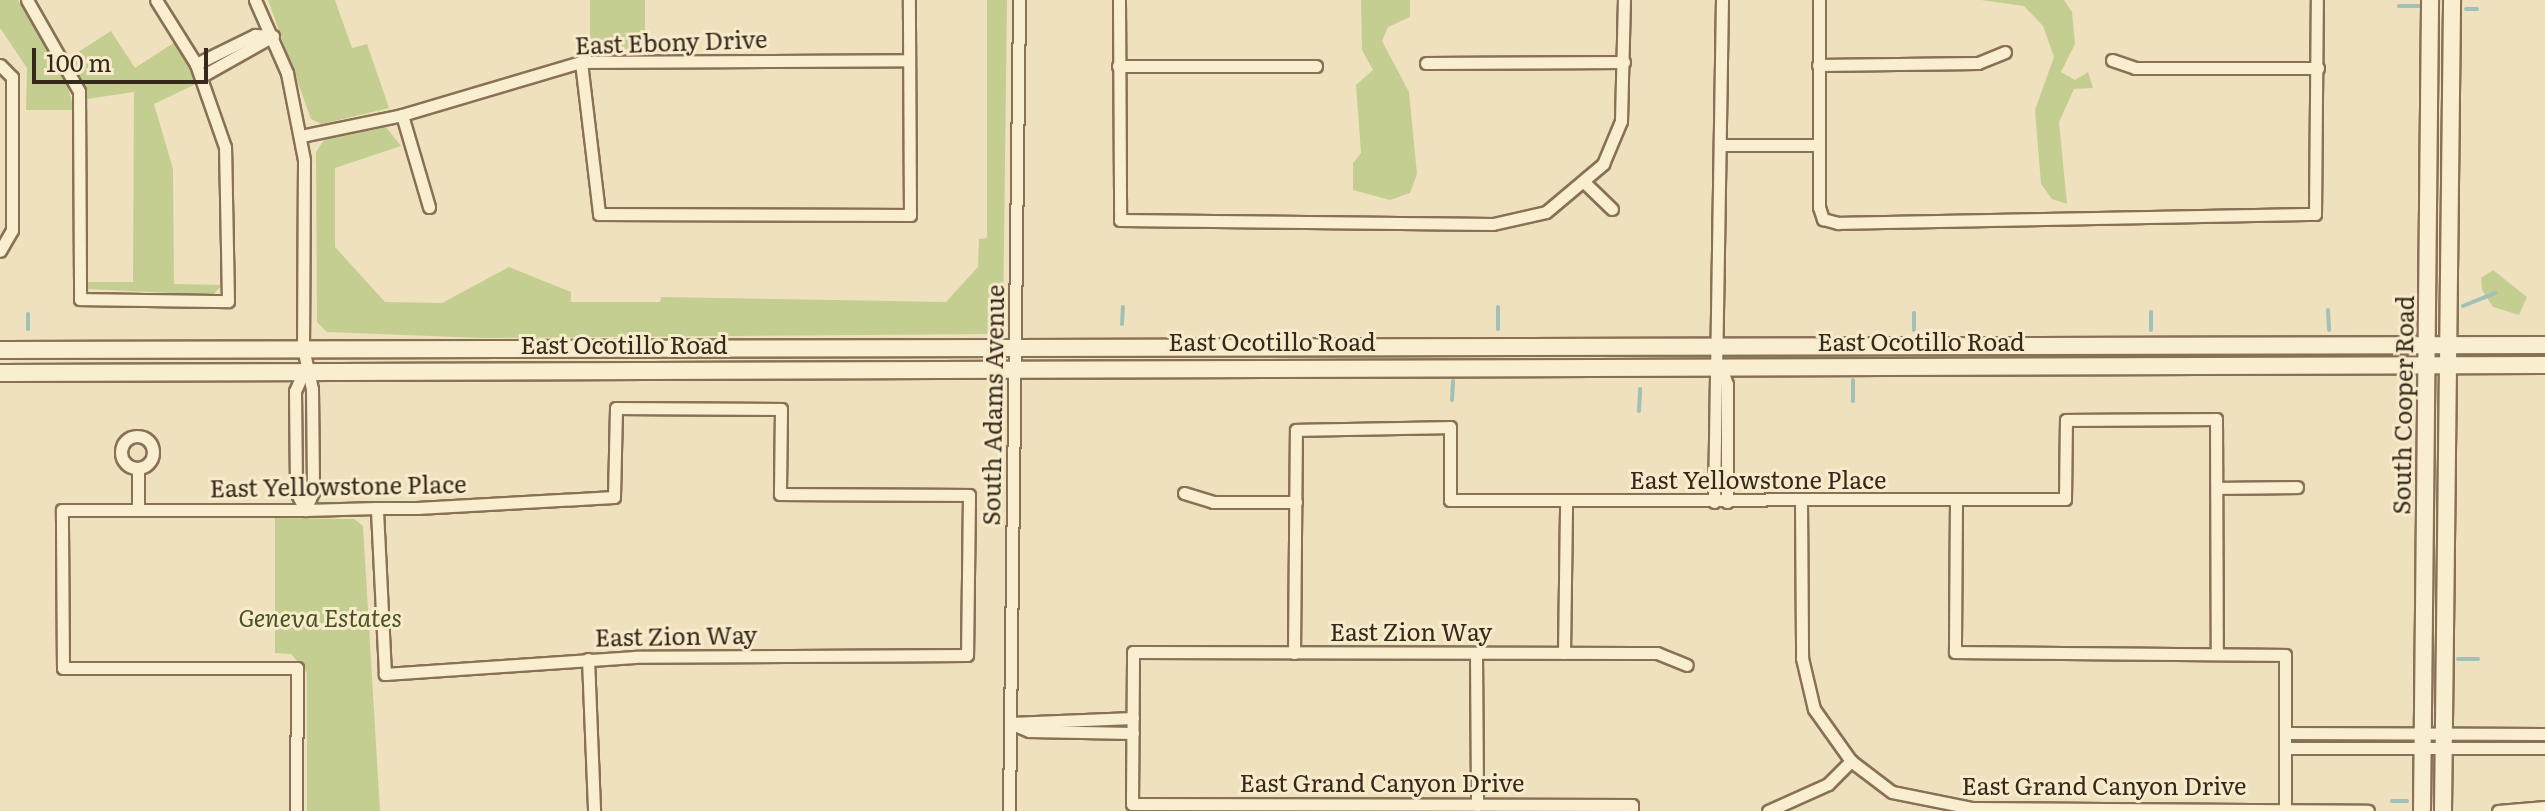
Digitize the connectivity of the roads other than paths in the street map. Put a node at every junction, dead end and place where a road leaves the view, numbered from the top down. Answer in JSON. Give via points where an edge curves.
{"nodes":[{"id":1,"x":27,"y":0,"type":"edge"},
{"id":2,"x":156,"y":0,"type":"edge"},
{"id":3,"x":255,"y":0,"type":"edge"},
{"id":4,"x":909,"y":0,"type":"edge"},
{"id":5,"x":1019,"y":0,"type":"edge"},
{"id":6,"x":1119,"y":0,"type":"edge"},
{"id":7,"x":1624,"y":0,"type":"edge"},
{"id":8,"x":1722,"y":0,"type":"edge"},
{"id":9,"x":1819,"y":0,"type":"edge"},
{"id":10,"x":2317,"y":0,"type":"edge"},
{"id":11,"x":2430,"y":0,"type":"edge"},
{"id":12,"x":2452,"y":0,"type":"edge"},
{"id":13,"x":273,"y":36,"type":"junction"},
{"id":14,"x":2005,"y":52,"type":"dead end"},
{"id":15,"x":909,"y":60,"type":"junction"},
{"id":16,"x":2112,"y":60,"type":"dead end"},
{"id":17,"x":581,"y":62,"type":"junction"},
{"id":18,"x":1624,"y":62,"type":"junction"},
{"id":19,"x":1426,"y":63,"type":"dead end"},
{"id":20,"x":196,"y":64,"type":"junction"},
{"id":21,"x":0,"y":65,"type":"edge"},
{"id":22,"x":1818,"y":65,"type":"junction"},
{"id":23,"x":1118,"y":66,"type":"junction"},
{"id":24,"x":1316,"y":66,"type":"dead end"},
{"id":25,"x":2318,"y":68,"type":"junction"},
{"id":26,"x":202,"y":76,"type":"junction"},
{"id":27,"x":402,"y":115,"type":"junction"},
{"id":28,"x":301,"y":136,"type":"junction"},
{"id":29,"x":1721,"y":145,"type":"junction"},
{"id":30,"x":1819,"y":145,"type":"junction"},
{"id":31,"x":6,"y":157,"type":"edge"},
{"id":32,"x":1586,"y":184,"type":"junction"},
{"id":33,"x":429,"y":207,"type":"dead end"},
{"id":34,"x":1612,"y":209,"type":"dead end"},
{"id":35,"x":0,"y":251,"type":"edge"},
{"id":36,"x":2427,"y":344,"type":"junction"},
{"id":37,"x":2448,"y":344,"type":"junction"},
{"id":38,"x":1015,"y":345,"type":"junction"},
{"id":39,"x":2545,"y":345,"type":"edge"},
{"id":40,"x":1721,"y":346,"type":"junction"},
{"id":41,"x":303,"y":348,"type":"junction"},
{"id":42,"x":0,"y":350,"type":"edge"},
{"id":43,"x":1015,"y":365,"type":"junction"},
{"id":44,"x":1720,"y":365,"type":"junction"},
{"id":45,"x":2426,"y":365,"type":"junction"},
{"id":46,"x":2448,"y":365,"type":"junction"},
{"id":47,"x":2545,"y":365,"type":"edge"},
{"id":48,"x":304,"y":371,"type":"junction"},
{"id":49,"x":0,"y":373,"type":"edge"},
{"id":50,"x":138,"y":468,"type":"dead end"},
{"id":51,"x":2297,"y":487,"type":"dead end"},
{"id":52,"x":2217,"y":488,"type":"junction"},
{"id":53,"x":1184,"y":493,"type":"dead end"},
{"id":54,"x":1956,"y":500,"type":"junction"},
{"id":55,"x":1566,"y":501,"type":"junction"},
{"id":56,"x":1801,"y":501,"type":"junction"},
{"id":57,"x":1296,"y":502,"type":"junction"},
{"id":58,"x":1714,"y":502,"type":"junction"},
{"id":59,"x":1727,"y":502,"type":"junction"},
{"id":60,"x":377,"y":508,"type":"junction"},
{"id":61,"x":138,"y":509,"type":"junction"},
{"id":62,"x":305,"y":510,"type":"junction"},
{"id":63,"x":1294,"y":653,"type":"junction"},
{"id":64,"x":1476,"y":653,"type":"junction"},
{"id":65,"x":1564,"y":653,"type":"junction"},
{"id":66,"x":2217,"y":653,"type":"junction"},
{"id":67,"x":967,"y":655,"type":"joint"},
{"id":68,"x":588,"y":659,"type":"junction"},
{"id":69,"x":1687,"y":665,"type":"dead end"},
{"id":70,"x":1133,"y":718,"type":"junction"},
{"id":71,"x":1010,"y":723,"type":"junction"},
{"id":72,"x":1133,"y":733,"type":"junction"},
{"id":73,"x":2285,"y":733,"type":"junction"},
{"id":74,"x":2545,"y":734,"type":"edge"},
{"id":75,"x":2423,"y":741,"type":"junction"},
{"id":76,"x":2444,"y":741,"type":"junction"},
{"id":77,"x":2285,"y":748,"type":"junction"},
{"id":78,"x":2545,"y":748,"type":"edge"},
{"id":79,"x":1851,"y":761,"type":"junction"},
{"id":80,"x":1477,"y":805,"type":"junction"},
{"id":81,"x":2545,"y":807,"type":"edge"},
{"id":82,"x":1280,"y":808,"type":"edge"},
{"id":83,"x":1632,"y":808,"type":"edge"},
{"id":84,"x":2285,"y":808,"type":"junction"},
{"id":85,"x":2498,"y":809,"type":"edge"},
{"id":86,"x":2368,"y":810,"type":"edge"},
{"id":87,"x":296,"y":811,"type":"edge"},
{"id":88,"x":594,"y":811,"type":"edge"},
{"id":89,"x":1009,"y":811,"type":"edge"},
{"id":90,"x":1768,"y":811,"type":"edge"},
{"id":91,"x":2422,"y":811,"type":"edge"},
{"id":92,"x":2443,"y":811,"type":"edge"}],
"edges":[{"from":1,"to":26,"type":"street","via":[[79,91],[80,299],[228,301],[225,147]]},
{"from":2,"to":20,"type":"street"},
{"from":3,"to":13,"type":"street"},
{"from":4,"to":15,"type":"street"},
{"from":5,"to":38,"type":"street","name":"South Adams Avenue"},
{"from":6,"to":23,"type":"street"},
{"from":7,"to":18,"type":"street"},
{"from":8,"to":29,"type":"street"},
{"from":9,"to":22,"type":"street"},
{"from":10,"to":25,"type":"street"},
{"from":11,"to":36,"type":"main road","name":"South Cooper Road"},
{"from":12,"to":37,"type":"main road","name":"South Cooper Road"},
{"from":13,"to":20,"type":"street","via":[[255,35]]},
{"from":13,"to":26,"type":"street"},
{"from":13,"to":28,"type":"street"},
{"from":14,"to":22,"type":"street","via":[[1978,63]]},
{"from":15,"to":17,"type":"street","name":"East Ebony Drive"},
{"from":15,"to":17,"type":"street","via":[[910,215],[599,214]]},
{"from":16,"to":25,"type":"street","via":[[2135,68]]},
{"from":17,"to":27,"type":"street","name":"East Ebony Drive"},
{"from":18,"to":19,"type":"street"},
{"from":18,"to":32,"type":"street","via":[[1621,121]]},
{"from":20,"to":26,"type":"street"},
{"from":21,"to":31,"type":"street","via":[[12,77]]},
{"from":22,"to":30,"type":"street"},
{"from":23,"to":24,"type":"street"},
{"from":23,"to":32,"type":"street","via":[[1120,220],[1493,224],[1546,212]]},
{"from":25,"to":30,"type":"street","via":[[2315,214],[1823,219]]},
{"from":27,"to":28,"type":"street","name":"East Ebony Drive"},
{"from":27,"to":33,"type":"street"},
{"from":28,"to":41,"type":"street"},
{"from":29,"to":30,"type":"street"},
{"from":29,"to":40,"type":"street"},
{"from":31,"to":35,"type":"street","via":[[12,230]]},
{"from":32,"to":34,"type":"street"},
{"from":36,"to":37,"type":"main road","name":"East Ocotillo Road"},
{"from":36,"to":40,"type":"main road","name":"East Ocotillo Road"},
{"from":36,"to":45,"type":"main road","name":"South Cooper Road"},
{"from":37,"to":39,"type":"main road","name":"East Ocotillo Road"},
{"from":37,"to":46,"type":"main road","name":"South Cooper Road"},
{"from":38,"to":40,"type":"main road","name":"East Ocotillo Road"},
{"from":38,"to":41,"type":"main road","name":"East Ocotillo Road"},
{"from":38,"to":43,"type":"street","name":"South Adams Avenue"},
{"from":40,"to":44,"type":"street"},
{"from":41,"to":42,"type":"main road","name":"East Ocotillo Road"},
{"from":41,"to":48,"type":"street"},
{"from":43,"to":44,"type":"main road","name":"East Ocotillo Road"},
{"from":43,"to":48,"type":"main road","name":"East Ocotillo Road"},
{"from":43,"to":71,"type":"street","name":"South Adams Avenue"},
{"from":44,"to":45,"type":"main road","name":"East Ocotillo Road"},
{"from":44,"to":58,"type":"street"},
{"from":44,"to":59,"type":"street","via":[[1727,384]]},
{"from":45,"to":46,"type":"main road","name":"East Ocotillo Road"},
{"from":45,"to":75,"type":"main road","name":"South Cooper Road"},
{"from":46,"to":47,"type":"main road","name":"East Ocotillo Road"},
{"from":46,"to":76,"type":"main road","name":"South Cooper Road"},
{"from":48,"to":49,"type":"main road","name":"East Ocotillo Road"},
{"from":48,"to":62,"type":"street","via":[[313,404],[313,492]]},
{"from":48,"to":62,"type":"street","via":[[295,391],[295,477]]},
{"from":50,"to":61,"type":"street"},
{"from":51,"to":52,"type":"street"},
{"from":52,"to":54,"type":"street","name":"East Yellowstone Place","via":[[2216,419],[2066,420],[2065,499]]},
{"from":52,"to":66,"type":"street"},
{"from":53,"to":57,"type":"street","via":[[1213,502]]},
{"from":54,"to":56,"type":"street","name":"East Yellowstone Place"},
{"from":54,"to":66,"type":"street","via":[[1955,652]]},
{"from":55,"to":57,"type":"street","name":"East Yellowstone Place","via":[[1450,500],[1450,427],[1296,430]]},
{"from":55,"to":58,"type":"street","name":"East Yellowstone Place"},
{"from":55,"to":65,"type":"street"},
{"from":56,"to":59,"type":"street","name":"East Yellowstone Place"},
{"from":56,"to":79,"type":"street","name":"East Grand Canyon Drive","via":[[1802,658],[1814,709]]},
{"from":57,"to":63,"type":"street"},
{"from":58,"to":59,"type":"street","name":"East Yellowstone Place"},
{"from":60,"to":62,"type":"street","name":"East Yellowstone Place"},
{"from":60,"to":67,"type":"street","name":"East Yellowstone Place","via":[[614,497],[616,408],[781,409],[780,494],[969,495]]},
{"from":60,"to":68,"type":"street","name":"East Zion Way","via":[[385,674]]},
{"from":61,"to":62,"type":"street","name":"East Yellowstone Place"},
{"from":61,"to":87,"type":"street","name":"East Yellowstone Place","via":[[62,510],[63,668],[297,668]]},
{"from":63,"to":64,"type":"street","name":"East Zion Way"},
{"from":63,"to":70,"type":"street","name":"East Zion Way","via":[[1133,652]]},
{"from":64,"to":65,"type":"street","name":"East Zion Way"},
{"from":64,"to":80,"type":"street"},
{"from":65,"to":69,"type":"street","name":"East Zion Way","via":[[1657,653]]},
{"from":66,"to":73,"type":"street","via":[[2285,655]]},
{"from":67,"to":68,"type":"street","name":"East Zion Way"},
{"from":68,"to":88,"type":"street"},
{"from":70,"to":71,"type":"street"},
{"from":70,"to":72,"type":"street"},
{"from":71,"to":72,"type":"street","via":[[1029,731]]},
{"from":71,"to":89,"type":"street","name":"South Adams Avenue"},
{"from":72,"to":82,"type":"street","name":"East Grand Canyon Drive","via":[[1132,804]]},
{"from":73,"to":75,"type":"street"},
{"from":73,"to":77,"type":"street"},
{"from":74,"to":76,"type":"street"},
{"from":75,"to":76,"type":"street"},
{"from":75,"to":77,"type":"street"},
{"from":75,"to":91,"type":"main road","name":"South Cooper Road"},
{"from":76,"to":78,"type":"street"},
{"from":76,"to":92,"type":"main road","name":"South Cooper Road"},
{"from":77,"to":84,"type":"street"},
{"from":79,"to":84,"type":"street","name":"East Grand Canyon Drive","via":[[1892,792],[1959,807]]},
{"from":79,"to":90,"type":"street","via":[[1828,784]]},
{"from":80,"to":82,"type":"street","name":"East Grand Canyon Drive"},
{"from":80,"to":83,"type":"street","name":"East Grand Canyon Drive"},
{"from":81,"to":85,"type":"street"},
{"from":84,"to":86,"type":"street","name":"East Grand Canyon Drive"}]}
